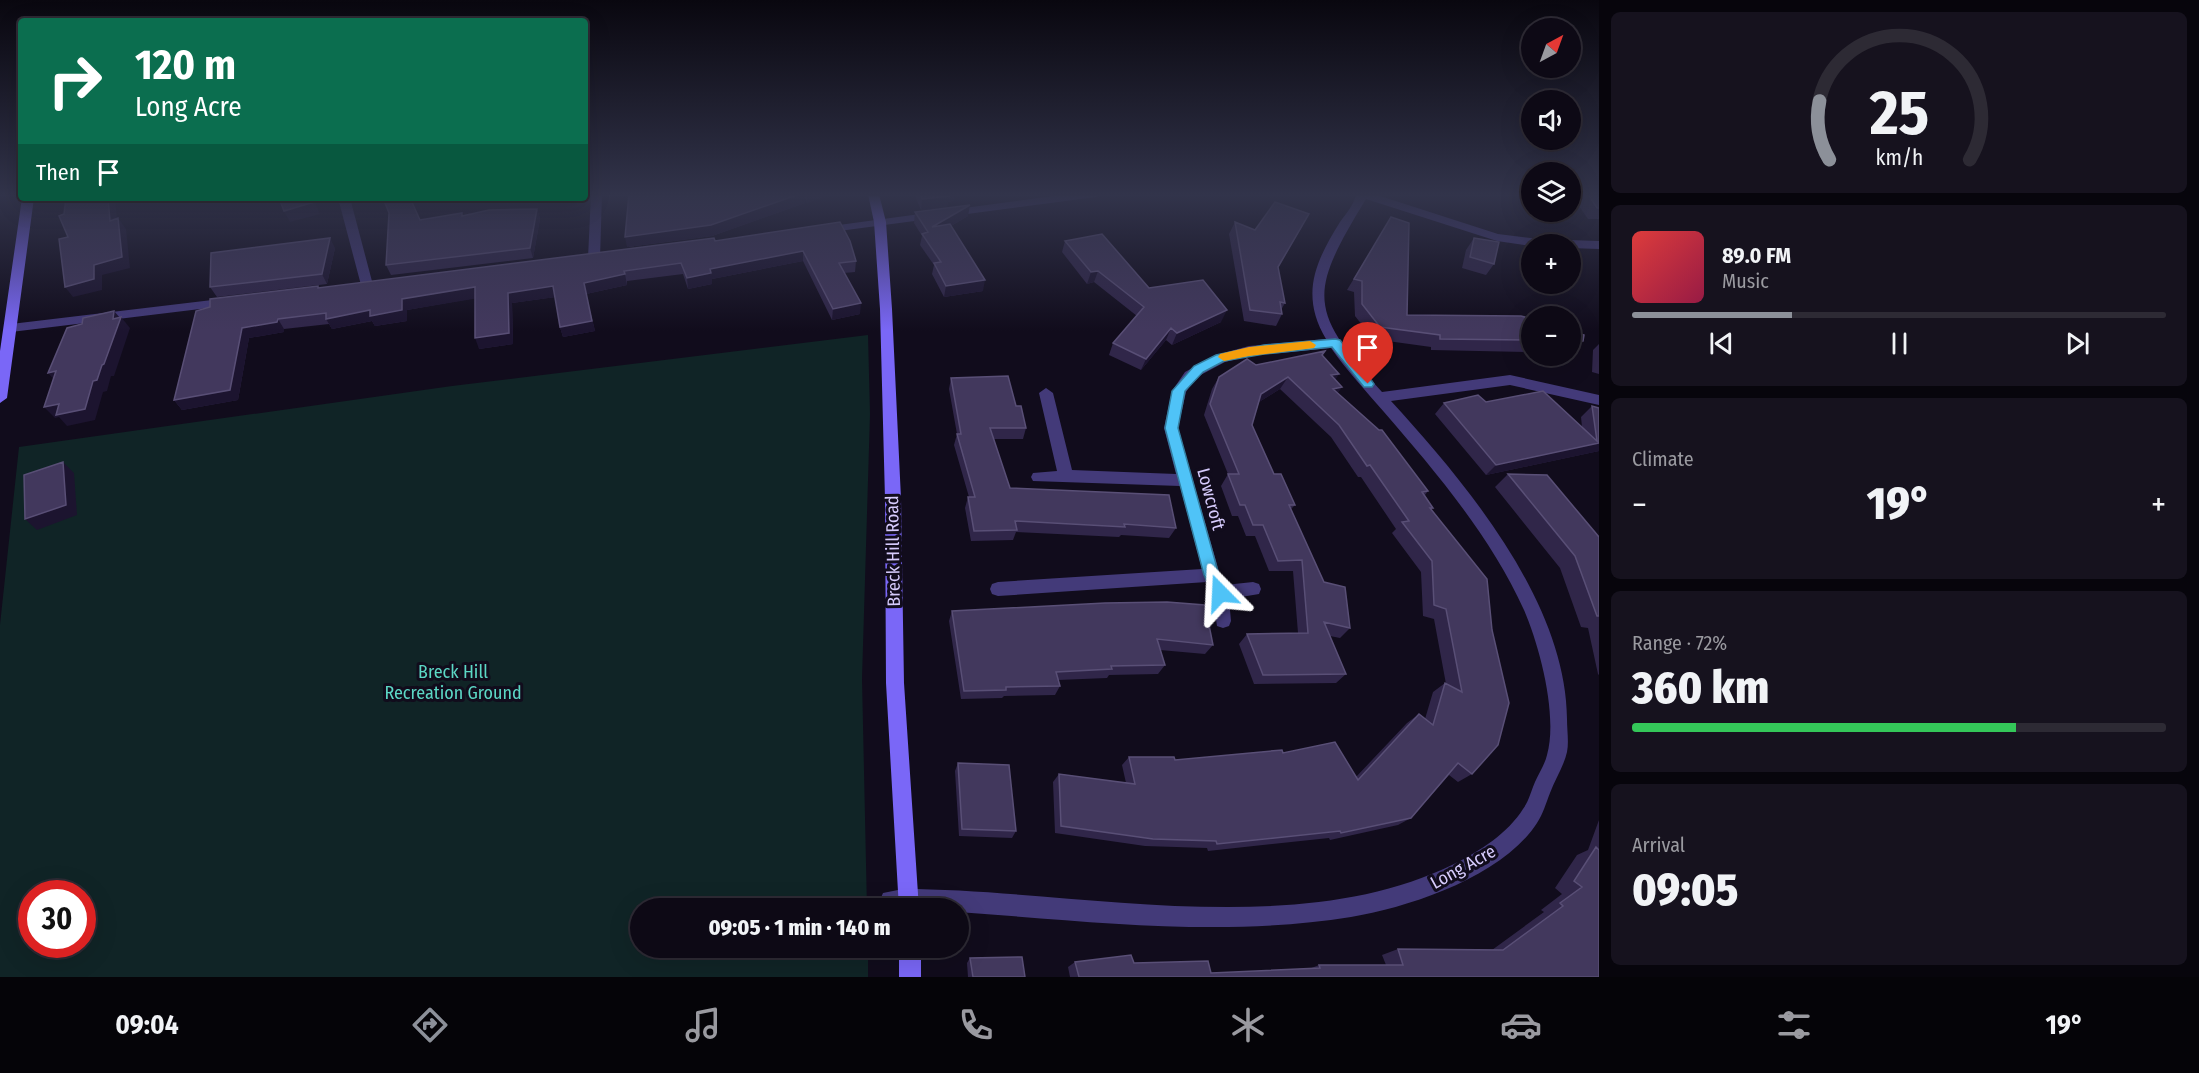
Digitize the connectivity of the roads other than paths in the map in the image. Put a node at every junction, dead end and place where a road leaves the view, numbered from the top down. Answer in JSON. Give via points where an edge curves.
{"nodes":[{"id":1,"x":23,"y":240,"type":"edge"},
{"id":2,"x":356,"y":240,"type":"edge"},
{"id":3,"x":595,"y":240,"type":"edge"},
{"id":4,"x":881,"y":240,"type":"edge"},
{"id":5,"x":1337,"y":240,"type":"edge"},
{"id":6,"x":1515,"y":240,"type":"edge"},
{"id":7,"x":1599,"y":245,"type":"edge"},
{"id":8,"x":594,"y":258,"type":"edge"},
{"id":9,"x":367,"y":285,"type":"edge"},
{"id":10,"x":237,"y":301,"type":"edge"},
{"id":11,"x":11,"y":328,"type":"junction"},
{"id":12,"x":1335,"y":343,"type":"junction"},
{"id":13,"x":1046,"y":393,"type":"dead end"},
{"id":14,"x":0,"y":397,"type":"edge"},
{"id":15,"x":1380,"y":397,"type":"junction"},
{"id":16,"x":1599,"y":400,"type":"edge"},
{"id":17,"x":1066,"y":476,"type":"junction"},
{"id":18,"x":1038,"y":477,"type":"dead end"},
{"id":19,"x":1186,"y":480,"type":"junction"},
{"id":20,"x":1212,"y":575,"type":"junction"},
{"id":21,"x":998,"y":589,"type":"dead end"},
{"id":22,"x":1253,"y":589,"type":"dead end"},
{"id":23,"x":1220,"y":593,"type":"junction"},
{"id":24,"x":1223,"y":621,"type":"dead end"},
{"id":25,"x":909,"y":898,"type":"edge"},
{"id":26,"x":969,"y":906,"type":"edge"},
{"id":27,"x":910,"y":958,"type":"edge"},
{"id":28,"x":910,"y":977,"type":"edge"}],
"edges":[{"from":1,"to":11,"type":"street"},
{"from":2,"to":9,"type":"street"},
{"from":3,"to":8,"type":"street"},
{"from":4,"to":25,"type":"street","name":"Breck Hill Road","via":[[893,500],[895,683]]},
{"from":5,"to":12,"type":"street","name":"Long Acre","via":[[1317,283],[1320,316]]},
{"from":6,"to":7,"type":"street"},
{"from":10,"to":11,"type":"street"},
{"from":11,"to":14,"type":"street"},
{"from":12,"to":15,"type":"street","name":"Long Acre"},
{"from":12,"to":19,"type":"street","name":"Lowcroft","via":[[1221,358],[1190,375],[1179,391],[1171,428]]},
{"from":13,"to":17,"type":"street"},
{"from":15,"to":16,"type":"street","via":[[1510,380]]},
{"from":15,"to":26,"type":"street","name":"Long Acre","via":[[1455,487],[1489,536],[1522,589],[1544,643],[1557,693],[1558,750],[1530,816],[1502,846],[1431,887],[1353,906],[1282,914],[1200,915]]},
{"from":17,"to":18,"type":"street"},
{"from":17,"to":19,"type":"street"},
{"from":19,"to":20,"type":"street","name":"Lowcroft"},
{"from":20,"to":21,"type":"street"},
{"from":20,"to":23,"type":"street","name":"Lowcroft"},
{"from":22,"to":23,"type":"street"},
{"from":23,"to":24,"type":"street","name":"Lowcroft"},
{"from":27,"to":28,"type":"street"}]}
